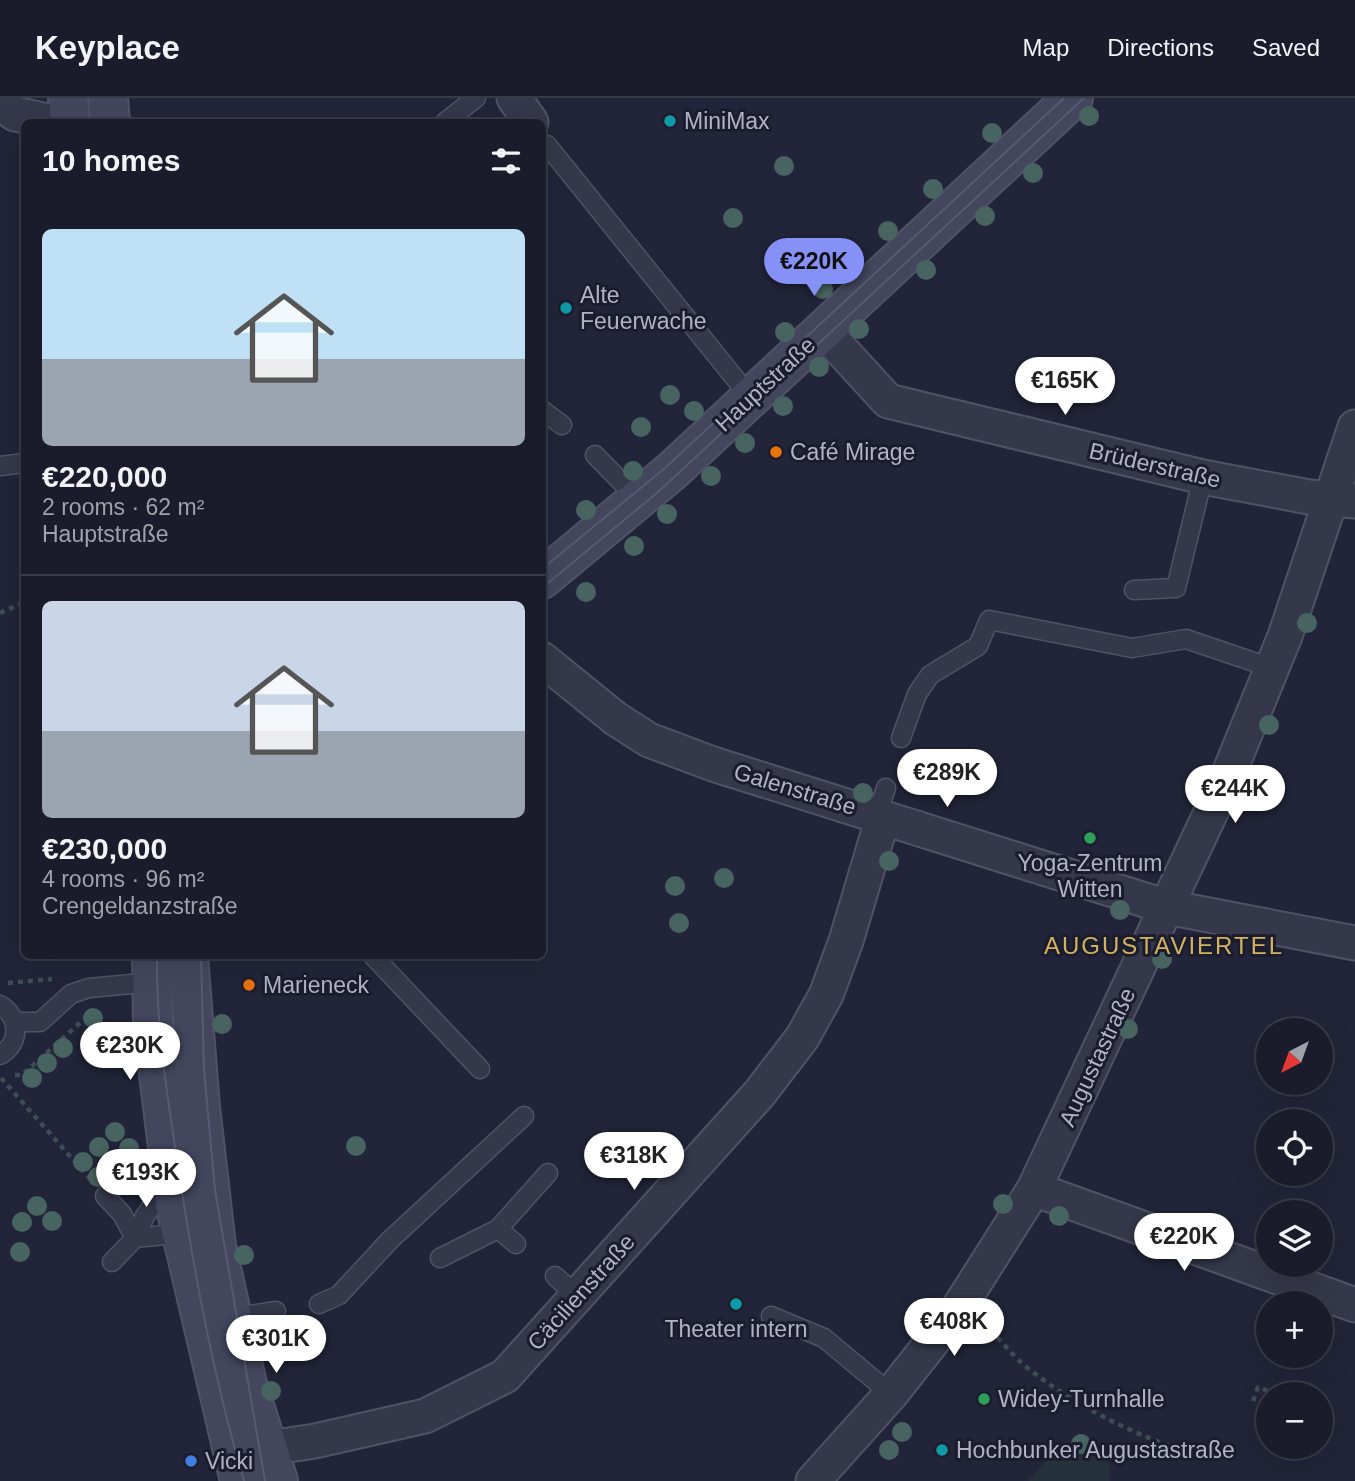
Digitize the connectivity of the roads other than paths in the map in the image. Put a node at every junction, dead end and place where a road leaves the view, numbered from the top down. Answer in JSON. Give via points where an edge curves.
{"nodes":[{"id":1,"x":68,"y":98,"type":"edge"},
{"id":2,"x":106,"y":98,"type":"edge"},
{"id":3,"x":476,"y":98,"type":"edge"},
{"id":4,"x":514,"y":98,"type":"edge"},
{"id":5,"x":1073,"y":98,"type":"edge"},
{"id":6,"x":0,"y":104,"type":"edge"},
{"id":7,"x":35,"y":119,"type":"edge"},
{"id":8,"x":70,"y":119,"type":"edge"},
{"id":9,"x":74,"y":119,"type":"edge"},
{"id":10,"x":110,"y":119,"type":"edge"},
{"id":11,"x":449,"y":119,"type":"edge"},
{"id":12,"x":529,"y":119,"type":"edge"},
{"id":13,"x":546,"y":142,"type":"edge"},
{"id":14,"x":823,"y":330,"type":"junction"},
{"id":15,"x":750,"y":397,"type":"junction"},
{"id":16,"x":546,"y":413,"type":"edge"},
{"id":17,"x":562,"y":425,"type":"dead end"},
{"id":18,"x":1355,"y":427,"type":"edge"},
{"id":19,"x":595,"y":455,"type":"dead end"},
{"id":20,"x":21,"y":463,"type":"edge"},
{"id":21,"x":0,"y":466,"type":"edge"},
{"id":22,"x":1203,"y":477,"type":"junction"},
{"id":23,"x":638,"y":499,"type":"junction"},
{"id":24,"x":1343,"y":500,"type":"edge"},
{"id":25,"x":546,"y":576,"type":"edge"},
{"id":26,"x":1134,"y":590,"type":"dead end"},
{"id":27,"x":546,"y":662,"type":"edge"},
{"id":28,"x":1272,"y":668,"type":"junction"},
{"id":29,"x":901,"y":738,"type":"dead end"},
{"id":30,"x":882,"y":807,"type":"junction"},
{"id":31,"x":1167,"y":907,"type":"junction"},
{"id":32,"x":1355,"y":943,"type":"edge"},
{"id":33,"x":376,"y":959,"type":"edge"},
{"id":34,"x":154,"y":964,"type":"edge"},
{"id":35,"x":192,"y":972,"type":"edge"},
{"id":36,"x":0,"y":1005,"type":"edge"},
{"id":37,"x":15,"y":1022,"type":"junction"},
{"id":38,"x":0,"y":1055,"type":"edge"},
{"id":39,"x":480,"y":1069,"type":"dead end"},
{"id":40,"x":524,"y":1116,"type":"dead end"},
{"id":41,"x":548,"y":1172,"type":"dead end"},
{"id":42,"x":171,"y":1178,"type":"junction"},
{"id":43,"x":1034,"y":1189,"type":"junction"},
{"id":44,"x":105,"y":1196,"type":"road end"},
{"id":45,"x":196,"y":1219,"type":"junction"},
{"id":46,"x":498,"y":1229,"type":"junction"},
{"id":47,"x":135,"y":1238,"type":"junction"},
{"id":48,"x":516,"y":1244,"type":"dead end"},
{"id":49,"x":440,"y":1258,"type":"dead end"},
{"id":50,"x":112,"y":1262,"type":"dead end"},
{"id":51,"x":319,"y":1304,"type":"dead end"},
{"id":52,"x":1355,"y":1305,"type":"edge"},
{"id":53,"x":276,"y":1311,"type":"dead end"},
{"id":54,"x":771,"y":1316,"type":"dead end"},
{"id":55,"x":231,"y":1318,"type":"junction"},
{"id":56,"x":891,"y":1394,"type":"junction"},
{"id":57,"x":256,"y":1468,"type":"edge"},
{"id":58,"x":813,"y":1481,"type":"edge"}],
"edges":[{"from":1,"to":8,"type":"main road"},
{"from":2,"to":9,"type":"street"},
{"from":2,"to":10,"type":"main road"},
{"from":3,"to":11,"type":"lane"},
{"from":4,"to":12,"type":"street"},
{"from":5,"to":14,"type":"main road","name":"Hauptstraße"},
{"from":6,"to":7,"type":"street"},
{"from":13,"to":15,"type":"lane"},
{"from":14,"to":15,"type":"main road","name":"Hauptstraße"},
{"from":14,"to":22,"type":"street","name":"Brüderstraße","via":[[888,401]]},
{"from":15,"to":23,"type":"main road","name":"Hauptstraße"},
{"from":16,"to":17,"type":"lane"},
{"from":18,"to":24,"type":"street","name":"Augustastraße"},
{"from":19,"to":23,"type":"lane"},
{"from":20,"to":21,"type":"lane"},
{"from":22,"to":24,"type":"street","name":"Brüderstraße"},
{"from":22,"to":26,"type":"lane","via":[[1175,588]]},
{"from":23,"to":25,"type":"main road","name":"Hauptstraße"},
{"from":24,"to":28,"type":"street","name":"Augustastraße"},
{"from":27,"to":30,"type":"street","name":"Galenstraße","via":[[649,740],[713,764]]},
{"from":28,"to":29,"type":"lane","via":[[1186,639],[1132,648],[989,620],[978,646],[930,675],[917,694]]},
{"from":28,"to":31,"type":"street","name":"Augustastraße"},
{"from":30,"to":31,"type":"street","name":"Galenstraße"},
{"from":30,"to":57,"type":"street","name":"Cäcilienstraße","via":[[846,941],[826,995],[802,1038],[759,1094],[566,1286],[505,1376],[425,1416],[314,1441]]},
{"from":31,"to":32,"type":"street","name":"Galenstraße"},
{"from":31,"to":43,"type":"street","name":"Augustastraße"},
{"from":33,"to":39,"type":"lane"},
{"from":34,"to":35,"type":"main road","via":[[170,983]]},
{"from":34,"to":37,"type":"lane","via":[[71,994],[40,1022]]},
{"from":34,"to":42,"type":"main road","via":[[153,1026]]},
{"from":35,"to":45,"type":"main road"},
{"from":36,"to":37,"type":"lane"},
{"from":37,"to":38,"type":"lane","via":[[15,1039]]},
{"from":40,"to":51,"type":"lane","via":[[390,1240],[339,1295]]},
{"from":41,"to":46,"type":"lane"},
{"from":42,"to":45,"type":"main road"},
{"from":42,"to":47,"type":"lane"},
{"from":43,"to":52,"type":"street"},
{"from":43,"to":56,"type":"street","name":"Augustastraße","via":[[958,1309]]},
{"from":44,"to":47,"type":"lane"},
{"from":45,"to":47,"type":"lane"},
{"from":45,"to":55,"type":"main road"},
{"from":45,"to":57,"type":"main road"},
{"from":46,"to":48,"type":"lane"},
{"from":46,"to":49,"type":"lane"},
{"from":47,"to":50,"type":"lane"},
{"from":53,"to":55,"type":"lane"},
{"from":54,"to":56,"type":"lane","via":[[787,1327],[824,1338]]},
{"from":55,"to":57,"type":"main road","via":[[247,1384]]},
{"from":56,"to":58,"type":"street","name":"Augustastraße"}]}
